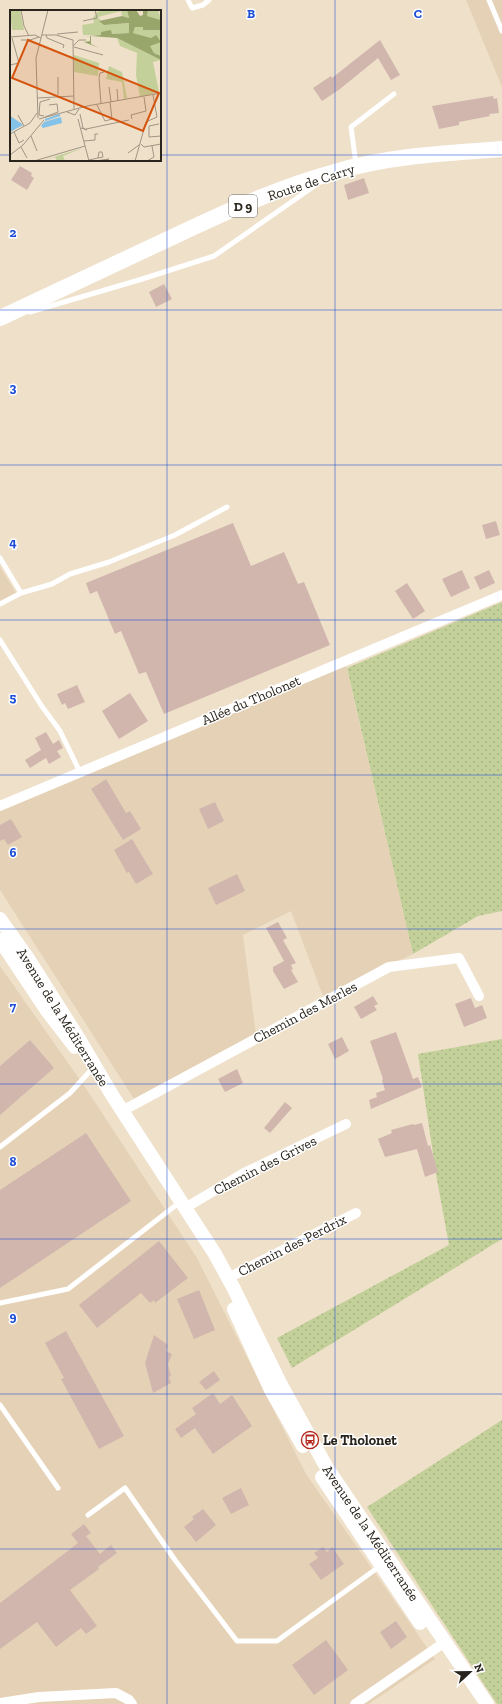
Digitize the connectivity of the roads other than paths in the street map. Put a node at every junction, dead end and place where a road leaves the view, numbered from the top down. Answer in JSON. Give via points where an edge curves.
{"nodes":[{"id":1,"x":188,"y":0,"type":"edge"},
{"id":2,"x":209,"y":0,"type":"edge"},
{"id":3,"x":489,"y":0,"type":"edge"},
{"id":4,"x":502,"y":31,"type":"edge"},
{"id":5,"x":394,"y":94,"type":"dead end"},
{"id":6,"x":502,"y":149,"type":"edge"},
{"id":7,"x":356,"y":167,"type":"junction"},
{"id":8,"x":335,"y":172,"type":"junction"},
{"id":9,"x":0,"y":319,"type":"edge"},
{"id":10,"x":227,"y":507,"type":"dead end"},
{"id":11,"x":0,"y":558,"type":"edge"},
{"id":12,"x":21,"y":593,"type":"junction"},
{"id":13,"x":502,"y":595,"type":"edge"},
{"id":14,"x":0,"y":604,"type":"edge"},
{"id":15,"x":0,"y":640,"type":"edge"},
{"id":16,"x":80,"y":772,"type":"junction"},
{"id":17,"x":0,"y":806,"type":"edge"},
{"id":18,"x":0,"y":919,"type":"edge"},
{"id":19,"x":0,"y":940,"type":"edge"},
{"id":20,"x":479,"y":996,"type":"dead end"},
{"id":21,"x":92,"y":1069,"type":"junction"},
{"id":22,"x":112,"y":1095,"type":"junction"},
{"id":23,"x":122,"y":1111,"type":"junction"},
{"id":24,"x":346,"y":1124,"type":"dead end"},
{"id":25,"x":0,"y":1147,"type":"edge"},
{"id":26,"x":182,"y":1205,"type":"junction"},
{"id":27,"x":356,"y":1213,"type":"dead end"},
{"id":28,"x":228,"y":1278,"type":"junction"},
{"id":29,"x":0,"y":1304,"type":"edge"},
{"id":30,"x":0,"y":1405,"type":"edge"},
{"id":31,"x":58,"y":1488,"type":"dead end"},
{"id":32,"x":88,"y":1515,"type":"dead end"},
{"id":33,"x":385,"y":1562,"type":"junction"},
{"id":34,"x":441,"y":1645,"type":"junction"},
{"id":35,"x":0,"y":1703,"type":"edge"},
{"id":36,"x":132,"y":1704,"type":"edge"},
{"id":37,"x":355,"y":1704,"type":"edge"},
{"id":38,"x":476,"y":1704,"type":"edge"},
{"id":39,"x":487,"y":1704,"type":"edge"}],
"edges":[{"from":1,"to":2,"type":"lane","via":[[192,8],[203,6]]},
{"from":3,"to":4,"type":"lane"},
{"from":5,"to":7,"type":"lane","via":[[351,127]]},
{"from":6,"to":7,"type":"main road","name":"Route de Carry","number":"D 9","via":[[456,152]]},
{"from":7,"to":8,"type":"main road","name":"Route de Carry","number":"D 9"},
{"from":8,"to":9,"type":"main road","name":"Route de Carry","number":"D 9","via":[[282,190],[203,223]]},
{"from":8,"to":9,"type":"lane","via":[[214,256]]},
{"from":10,"to":12,"type":"lane","via":[[175,535],[109,562],[70,574],[52,584]]},
{"from":11,"to":12,"type":"lane"},
{"from":12,"to":14,"type":"lane"},
{"from":13,"to":16,"type":"street","name":"Allée du Tholonet"},
{"from":15,"to":16,"type":"lane","via":[[60,731]]},
{"from":16,"to":17,"type":"street","name":"Allée du Tholonet"},
{"from":18,"to":22,"type":"main road","name":"Avenue de la Méditerranée","via":[[27,957]]},
{"from":19,"to":21,"type":"main road","name":"Avenue de la Méditerranée","via":[[48,1012]]},
{"from":20,"to":23,"type":"street","name":"Chemin des Merles","via":[[459,958],[389,967]]},
{"from":21,"to":22,"type":"main road","name":"Avenue de la Méditerranée"},
{"from":21,"to":25,"type":"lane","via":[[70,1093]]},
{"from":22,"to":23,"type":"main road","name":"Avenue de la Méditerranée"},
{"from":23,"to":26,"type":"main road","name":"Avenue de la Méditerranée"},
{"from":24,"to":26,"type":"street","name":"Chemin des Grives"},
{"from":26,"to":28,"type":"main road","name":"Avenue de la Méditerranée"},
{"from":26,"to":29,"type":"lane","via":[[68,1289]]},
{"from":26,"to":33,"type":"main road","name":"Avenue de la Méditerranée","via":[[271,1390],[319,1473]]},
{"from":27,"to":28,"type":"street","name":"Chemin des Perdrix"},
{"from":28,"to":33,"type":"main road","name":"Avenue de la Méditerranée","via":[[307,1435]]},
{"from":30,"to":31,"type":"lane"},
{"from":32,"to":33,"type":"lane","via":[[125,1488],[175,1560],[237,1641],[277,1641]]},
{"from":33,"to":34,"type":"main road","name":"Avenue de la Méditerranée"},
{"from":34,"to":37,"type":"street"},
{"from":34,"to":38,"type":"main road","name":"Avenue de la Méditerranée"},
{"from":34,"to":39,"type":"main road","name":"Avenue de la Méditerranée"},
{"from":35,"to":36,"type":"street","via":[[39,1696],[116,1693]]}]}
